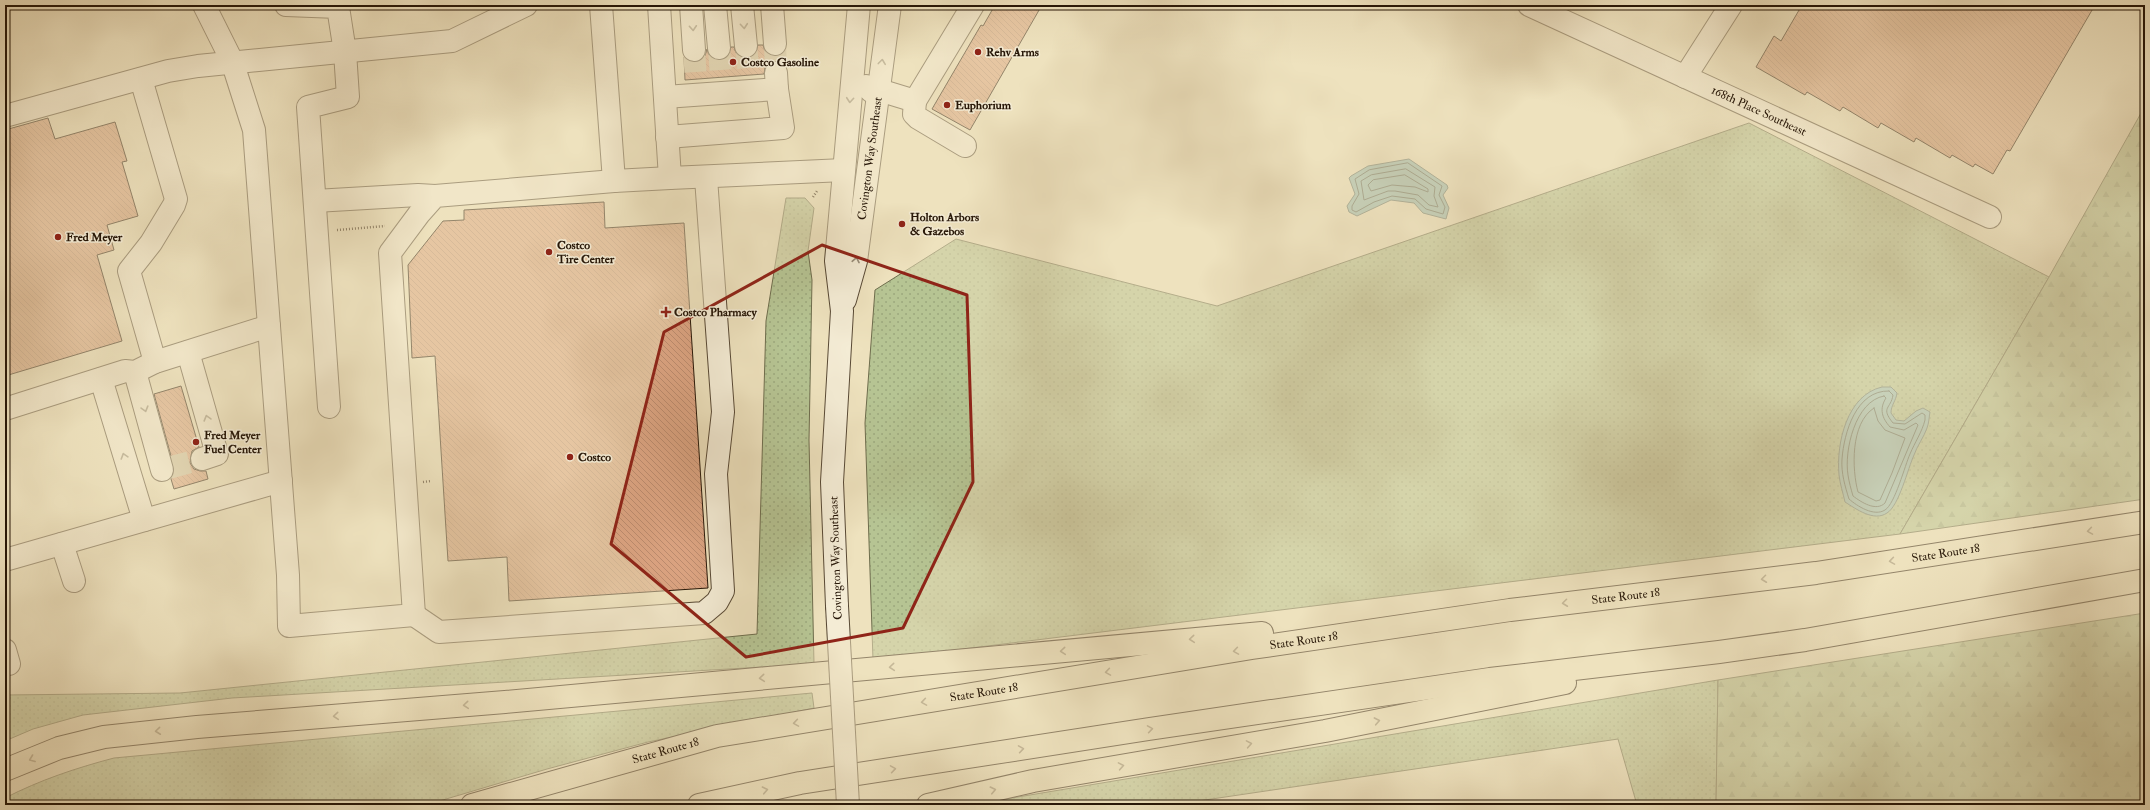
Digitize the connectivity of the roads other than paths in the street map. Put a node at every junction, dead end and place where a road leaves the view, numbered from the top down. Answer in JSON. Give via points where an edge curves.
{"nodes":[{"id":1,"x":286,"y":5,"type":"edge"},
{"id":2,"x":526,"y":5,"type":"edge"},
{"id":3,"x":601,"y":5,"type":"edge"},
{"id":4,"x":659,"y":5,"type":"edge"},
{"id":5,"x":691,"y":5,"type":"edge"},
{"id":6,"x":715,"y":5,"type":"edge"},
{"id":7,"x":742,"y":5,"type":"edge"},
{"id":8,"x":772,"y":5,"type":"edge"},
{"id":9,"x":859,"y":5,"type":"edge"},
{"id":10,"x":865,"y":5,"type":"edge"},
{"id":11,"x":890,"y":5,"type":"edge"},
{"id":12,"x":973,"y":5,"type":"edge"},
{"id":13,"x":1529,"y":5,"type":"edge"},
{"id":14,"x":1731,"y":5,"type":"edge"},
{"id":15,"x":203,"y":8,"type":"edge"},
{"id":16,"x":775,"y":44,"type":"tunnel mouth"},
{"id":17,"x":746,"y":46,"type":"tunnel mouth"},
{"id":18,"x":718,"y":48,"type":"tunnel mouth"},
{"id":19,"x":694,"y":50,"type":"tunnel mouth"},
{"id":20,"x":345,"y":52,"type":"junction"},
{"id":21,"x":232,"y":61,"type":"junction"},
{"id":22,"x":1685,"y":77,"type":"junction"},
{"id":23,"x":141,"y":79,"type":"junction"},
{"id":24,"x":879,"y":90,"type":"junction"},
{"id":25,"x":665,"y":97,"type":"junction"},
{"id":26,"x":916,"y":101,"type":"junction"},
{"id":27,"x":5,"y":116,"type":"edge"},
{"id":28,"x":667,"y":137,"type":"junction"},
{"id":29,"x":964,"y":146,"type":"dead end"},
{"id":30,"x":844,"y":170,"type":"junction"},
{"id":31,"x":670,"y":178,"type":"junction"},
{"id":32,"x":706,"y":178,"type":"junction"},
{"id":33,"x":614,"y":181,"type":"junction"},
{"id":34,"x":435,"y":196,"type":"junction"},
{"id":35,"x":315,"y":201,"type":"junction"},
{"id":36,"x":1990,"y":217,"type":"dead end"},
{"id":37,"x":842,"y":311,"type":"junction"},
{"id":38,"x":269,"y":326,"type":"junction"},
{"id":39,"x":188,"y":352,"type":"junction"},
{"id":40,"x":155,"y":362,"type":"junction"},
{"id":41,"x":135,"y":372,"type":"junction"},
{"id":42,"x":101,"y":379,"type":"junction"},
{"id":43,"x":329,"y":407,"type":"dead end"},
{"id":44,"x":5,"y":409,"type":"edge"},
{"id":45,"x":202,"y":459,"type":"tunnel mouth"},
{"id":46,"x":131,"y":479,"type":"junction"},
{"id":47,"x":281,"y":480,"type":"junction"},
{"id":48,"x":144,"y":520,"type":"junction"},
{"id":49,"x":2137,"y":524,"type":"edge"},
{"id":50,"x":62,"y":544,"type":"junction"},
{"id":51,"x":5,"y":560,"type":"edge"},
{"id":52,"x":2145,"y":580,"type":"edge"},
{"id":53,"x":74,"y":581,"type":"dead end"},
{"id":54,"x":1510,"y":610,"type":"junction"},
{"id":55,"x":414,"y":615,"type":"junction"},
{"id":56,"x":1719,"y":652,"type":"junction"},
{"id":57,"x":5,"y":770,"type":"edge"},
{"id":58,"x":472,"y":805,"type":"edge"},
{"id":59,"x":699,"y":805,"type":"edge"},
{"id":60,"x":848,"y":805,"type":"edge"},
{"id":61,"x":928,"y":805,"type":"edge"}],
"edges":[{"from":1,"to":20,"type":"street","via":[[338,7]]},
{"from":2,"to":20,"type":"street","via":[[452,41]]},
{"from":3,"to":33,"type":"street"},
{"from":4,"to":25,"type":"street"},
{"from":5,"to":19,"type":"street","one_way":true},
{"from":6,"to":18,"type":"street"},
{"from":7,"to":17,"type":"street","one_way":true},
{"from":8,"to":16,"type":"street"},
{"from":9,"to":30,"type":"street","name":"Covington Way Southeast","one_way":true},
{"from":10,"to":24,"type":"street","via":[[868,27],[863,84],[871,91]]},
{"from":24,"to":11,"type":"street","name":"Covington Way Southeast","one_way":true},
{"from":12,"to":26,"type":"street"},
{"from":13,"to":22,"type":"street","name":"168th Place Southeast"},
{"from":14,"to":22,"type":"street"},
{"from":15,"to":21,"type":"street"},
{"from":20,"to":21,"type":"street"},
{"from":20,"to":35,"type":"street","via":[[348,97],[308,107]]},
{"from":21,"to":23,"type":"street"},
{"from":21,"to":38,"type":"street","via":[[254,130]]},
{"from":22,"to":36,"type":"street","name":"168th Place Southeast"},
{"from":23,"to":27,"type":"street"},
{"from":23,"to":40,"type":"street","via":[[176,198],[151,243],[129,271]]},
{"from":24,"to":26,"type":"street"},
{"from":37,"to":24,"type":"street","name":"Covington Way Southeast","one_way":true,"via":[[856,261]]},
{"from":25,"to":28,"type":"street"},
{"from":25,"to":28,"type":"street","via":[[697,87],[777,81],[783,128]]},
{"from":26,"to":29,"type":"street","via":[[914,114],[918,118]]},
{"from":28,"to":31,"type":"street"},
{"from":30,"to":32,"type":"street"},
{"from":30,"to":37,"type":"street","name":"Covington Way Southeast","via":[[836,261]]},
{"from":31,"to":32,"type":"street"},
{"from":31,"to":33,"type":"street"},
{"from":32,"to":55,"type":"street","via":[[723,412],[716,474],[723,591],[716,602],[704,613],[439,632]]},
{"from":33,"to":34,"type":"street"},
{"from":34,"to":35,"type":"street"},
{"from":34,"to":55,"type":"street","via":[[390,253]]},
{"from":35,"to":43,"type":"street"},
{"from":37,"to":60,"type":"street","name":"Covington Way Southeast","bridge":true,"via":[[832,482]]},
{"from":38,"to":39,"type":"street"},
{"from":38,"to":47,"type":"street"},
{"from":39,"to":40,"type":"street"},
{"from":45,"to":39,"type":"street","one_way":true,"via":[[217,454]]},
{"from":40,"to":41,"type":"street"},
{"from":41,"to":42,"type":"street","via":[[125,372]]},
{"from":41,"to":46,"type":"street","one_way":true,"via":[[165,469]]},
{"from":42,"to":44,"type":"street"},
{"from":46,"to":42,"type":"street","one_way":true},
{"from":46,"to":48,"type":"street"},
{"from":47,"to":48,"type":"street"},
{"from":47,"to":55,"type":"street","via":[[289,626]]},
{"from":48,"to":50,"type":"street"},
{"from":49,"to":54,"type":"highway","name":"State Route 18","one_way":true,"via":[[1816,573]]},
{"from":50,"to":51,"type":"street"},
{"from":50,"to":53,"type":"street"},
{"from":52,"to":56,"type":"highway","via":[[1805,640]]},
{"from":54,"to":57,"type":"highway","one_way":true,"via":[[505,702],[197,727],[104,737],[59,748]]},
{"from":54,"to":58,"type":"highway","name":"State Route 18","one_way":true,"via":[[1244,649],[717,736]]},
{"from":59,"to":56,"type":"highway","one_way":true,"via":[[800,783],[1150,729],[1490,679]]},
{"from":61,"to":56,"type":"highway","one_way":true,"via":[[1033,781],[1325,731]]}]}
